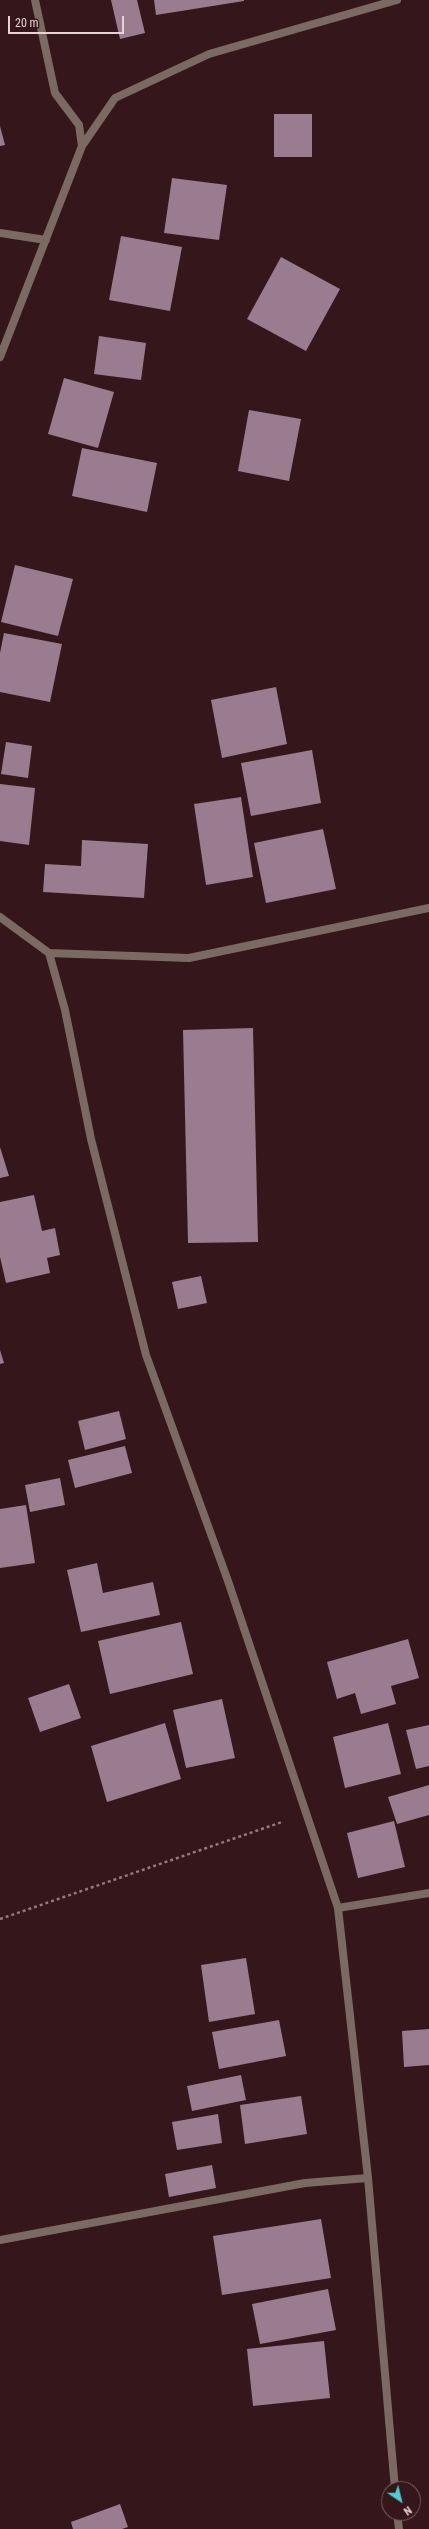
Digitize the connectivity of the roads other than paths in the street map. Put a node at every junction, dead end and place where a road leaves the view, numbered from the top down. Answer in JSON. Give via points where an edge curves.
{"nodes":[{"id":1,"x":35,"y":0,"type":"edge"},
{"id":2,"x":397,"y":0,"type":"edge"},
{"id":3,"x":82,"y":146,"type":"junction"},
{"id":4,"x":0,"y":233,"type":"edge"},
{"id":5,"x":46,"y":240,"type":"junction"},
{"id":6,"x":0,"y":357,"type":"edge"},
{"id":7,"x":429,"y":908,"type":"edge"},
{"id":8,"x":0,"y":918,"type":"edge"},
{"id":9,"x":49,"y":953,"type":"junction"},
{"id":10,"x":429,"y":1893,"type":"edge"},
{"id":11,"x":338,"y":1908,"type":"junction"},
{"id":12,"x":368,"y":2178,"type":"junction"},
{"id":13,"x":0,"y":2240,"type":"edge"},
{"id":14,"x":394,"y":2481,"type":"edge"}],
"edges":[{"from":1,"to":3,"type":"street","via":[[55,93],[79,125]]},
{"from":2,"to":3,"type":"street","via":[[209,54],[115,98]]},
{"from":3,"to":5,"type":"street"},
{"from":4,"to":5,"type":"street"},
{"from":5,"to":6,"type":"street"},
{"from":7,"to":9,"type":"street","via":[[189,958]]},
{"from":8,"to":9,"type":"street"},
{"from":9,"to":11,"type":"street","via":[[65,1010],[92,1139],[146,1355],[228,1581]]},
{"from":10,"to":11,"type":"street"},
{"from":11,"to":12,"type":"street"},
{"from":12,"to":13,"type":"street","via":[[305,2183]]},
{"from":12,"to":14,"type":"street"}]}
